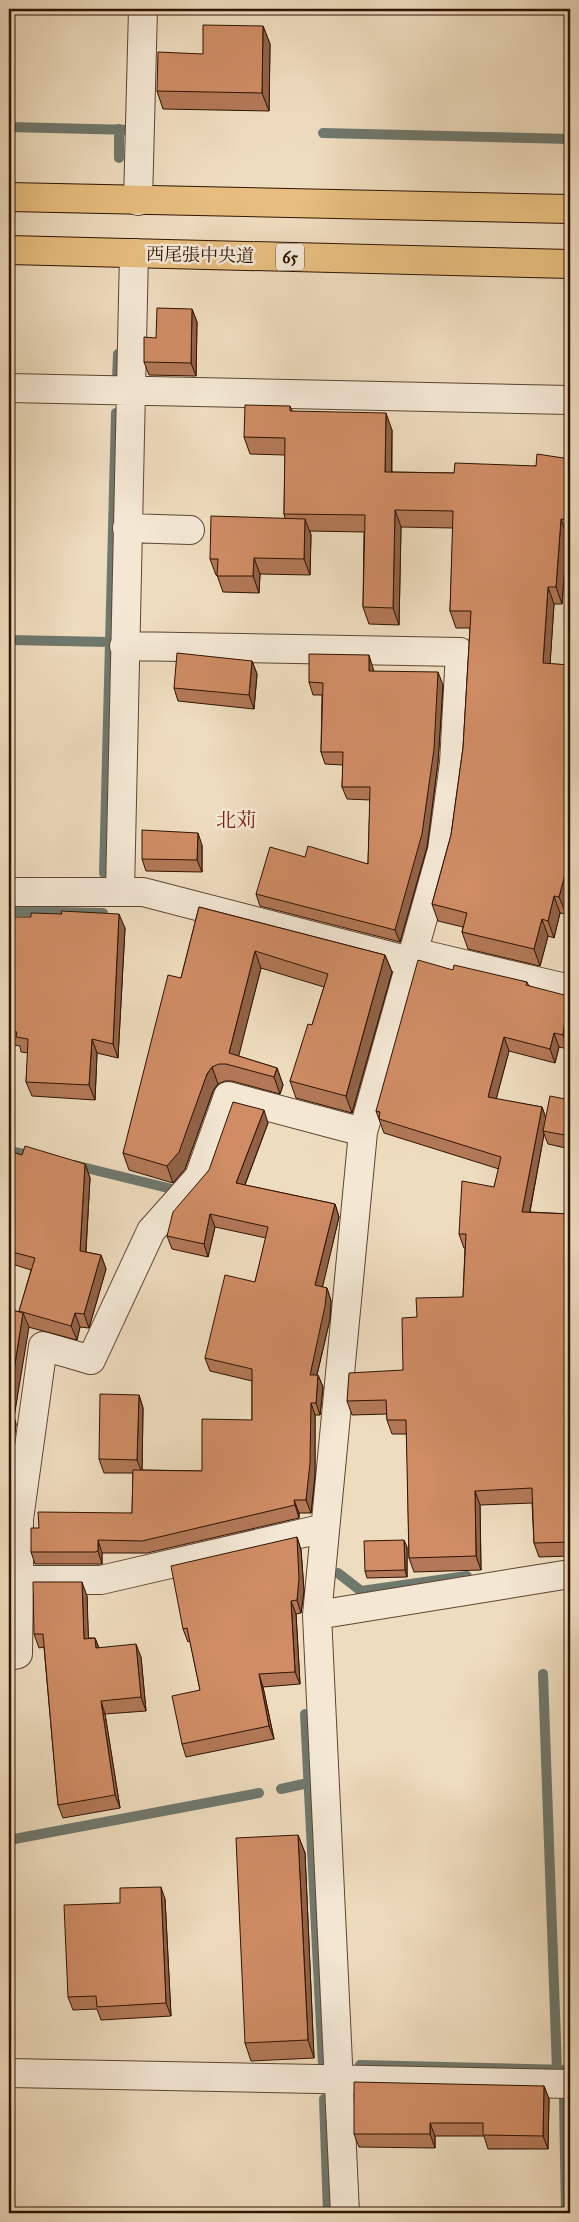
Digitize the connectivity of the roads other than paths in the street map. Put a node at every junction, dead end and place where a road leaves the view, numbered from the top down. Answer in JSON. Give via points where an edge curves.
{"nodes":[{"id":1,"x":143,"y":9,"type":"edge"},
{"id":2,"x":9,"y":197,"type":"edge"},
{"id":3,"x":138,"y":201,"type":"junction"},
{"id":4,"x":570,"y":209,"type":"edge"},
{"id":5,"x":9,"y":250,"type":"edge"},
{"id":6,"x":134,"y":253,"type":"junction"},
{"id":7,"x":570,"y":264,"type":"edge"},
{"id":8,"x":9,"y":388,"type":"edge"},
{"id":9,"x":130,"y":391,"type":"junction"},
{"id":10,"x":570,"y":400,"type":"edge"},
{"id":11,"x":127,"y":528,"type":"junction"},
{"id":12,"x":190,"y":530,"type":"dead end"},
{"id":13,"x":124,"y":646,"type":"junction"},
{"id":14,"x":9,"y":892,"type":"edge"},
{"id":15,"x":120,"y":892,"type":"junction"},
{"id":16,"x":412,"y":956,"type":"junction"},
{"id":17,"x":570,"y":989,"type":"edge"},
{"id":18,"x":363,"y":1132,"type":"junction"},
{"id":19,"x":14,"y":1519,"type":"edge"},
{"id":20,"x":325,"y":1528,"type":"junction"},
{"id":21,"x":570,"y":1574,"type":"edge"},
{"id":22,"x":18,"y":1580,"type":"junction"},
{"id":23,"x":317,"y":1615,"type":"junction"},
{"id":24,"x":9,"y":1656,"type":"edge"},
{"id":25,"x":9,"y":2073,"type":"edge"},
{"id":26,"x":340,"y":2080,"type":"junction"},
{"id":27,"x":570,"y":2084,"type":"edge"},
{"id":28,"x":345,"y":2213,"type":"edge"}],
"edges":[{"from":1,"to":3,"type":"street"},
{"from":2,"to":3,"type":"main road"},
{"from":3,"to":4,"type":"main road"},
{"from":5,"to":6,"type":"main road","name":"西尾張中央道","number":"65"},
{"from":6,"to":7,"type":"main road","name":"西尾張中央道","number":"65"},
{"from":6,"to":9,"type":"street"},
{"from":8,"to":9,"type":"street"},
{"from":9,"to":10,"type":"street"},
{"from":9,"to":11,"type":"street"},
{"from":11,"to":12,"type":"street"},
{"from":11,"to":13,"type":"street"},
{"from":13,"to":15,"type":"street"},
{"from":13,"to":16,"type":"street","via":[[460,652],[454,764],[442,850]]},
{"from":14,"to":15,"type":"street"},
{"from":15,"to":16,"type":"street","via":[[143,892]]},
{"from":16,"to":17,"type":"street"},
{"from":16,"to":18,"type":"street"},
{"from":18,"to":19,"type":"street","via":[[228,1096],[200,1177],[151,1231],[91,1360],[43,1346]]},
{"from":18,"to":20,"type":"street"},
{"from":19,"to":22,"type":"street"},
{"from":20,"to":22,"type":"street","via":[[101,1580]]},
{"from":20,"to":23,"type":"street"},
{"from":21,"to":23,"type":"street"},
{"from":22,"to":24,"type":"street","via":[[18,1654]]},
{"from":23,"to":26,"type":"street"},
{"from":25,"to":26,"type":"street"},
{"from":26,"to":27,"type":"street"},
{"from":26,"to":28,"type":"street"}]}
